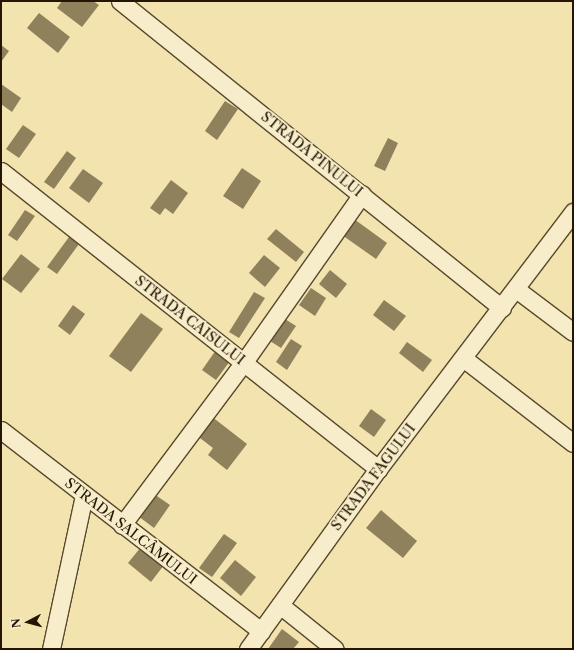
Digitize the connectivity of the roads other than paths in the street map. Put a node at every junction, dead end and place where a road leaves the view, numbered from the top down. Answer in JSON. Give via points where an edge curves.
{"nodes":[{"id":1,"x":120,"y":1,"type":"edge"},
{"id":2,"x":1,"y":171,"type":"edge"},
{"id":3,"x":362,"y":194,"type":"junction"},
{"id":4,"x":573,"y":212,"type":"edge"},
{"id":5,"x":516,"y":289,"type":"junction"},
{"id":6,"x":502,"y":308,"type":"junction"},
{"id":7,"x":573,"y":332,"type":"edge"},
{"id":8,"x":463,"y":358,"type":"junction"},
{"id":9,"x":244,"y":362,"type":"junction"},
{"id":10,"x":1,"y":430,"type":"edge"},
{"id":11,"x":573,"y":443,"type":"edge"},
{"id":12,"x":378,"y":469,"type":"junction"},
{"id":13,"x":84,"y":495,"type":"junction"},
{"id":14,"x":122,"y":525,"type":"junction"},
{"id":15,"x":280,"y":605,"type":"junction"},
{"id":16,"x":261,"y":631,"type":"junction"},
{"id":17,"x":51,"y":649,"type":"edge"},
{"id":18,"x":248,"y":649,"type":"edge"},
{"id":19,"x":334,"y":649,"type":"edge"}],
"edges":[{"from":1,"to":3,"type":"street","name":"STRADA PINULUI"},
{"from":2,"to":9,"type":"street","name":"STRADA CAISULUI"},
{"from":3,"to":6,"type":"street","name":"STRADA PINULUI"},
{"from":3,"to":9,"type":"street"},
{"from":4,"to":5,"type":"street","name":"STRADA FAGULUI"},
{"from":5,"to":6,"type":"street","name":"STRADA FAGULUI"},
{"from":5,"to":7,"type":"street"},
{"from":6,"to":8,"type":"street","name":"STRADA FAGULUI"},
{"from":8,"to":11,"type":"street"},
{"from":8,"to":12,"type":"street","name":"STRADA FAGULUI"},
{"from":9,"to":12,"type":"street","name":"STRADA CAISULUI"},
{"from":9,"to":14,"type":"street"},
{"from":10,"to":13,"type":"street","name":"STRADA SALCÂMULUI"},
{"from":12,"to":15,"type":"street","name":"STRADA FAGULUI"},
{"from":13,"to":14,"type":"street","name":"STRADA SALCÂMULUI"},
{"from":13,"to":17,"type":"street"},
{"from":14,"to":16,"type":"street","name":"STRADA SALCÂMULUI"},
{"from":15,"to":16,"type":"street","name":"STRADA FAGULUI"},
{"from":15,"to":19,"type":"street"},
{"from":16,"to":18,"type":"street","name":"STRADA FAGULUI"}]}
